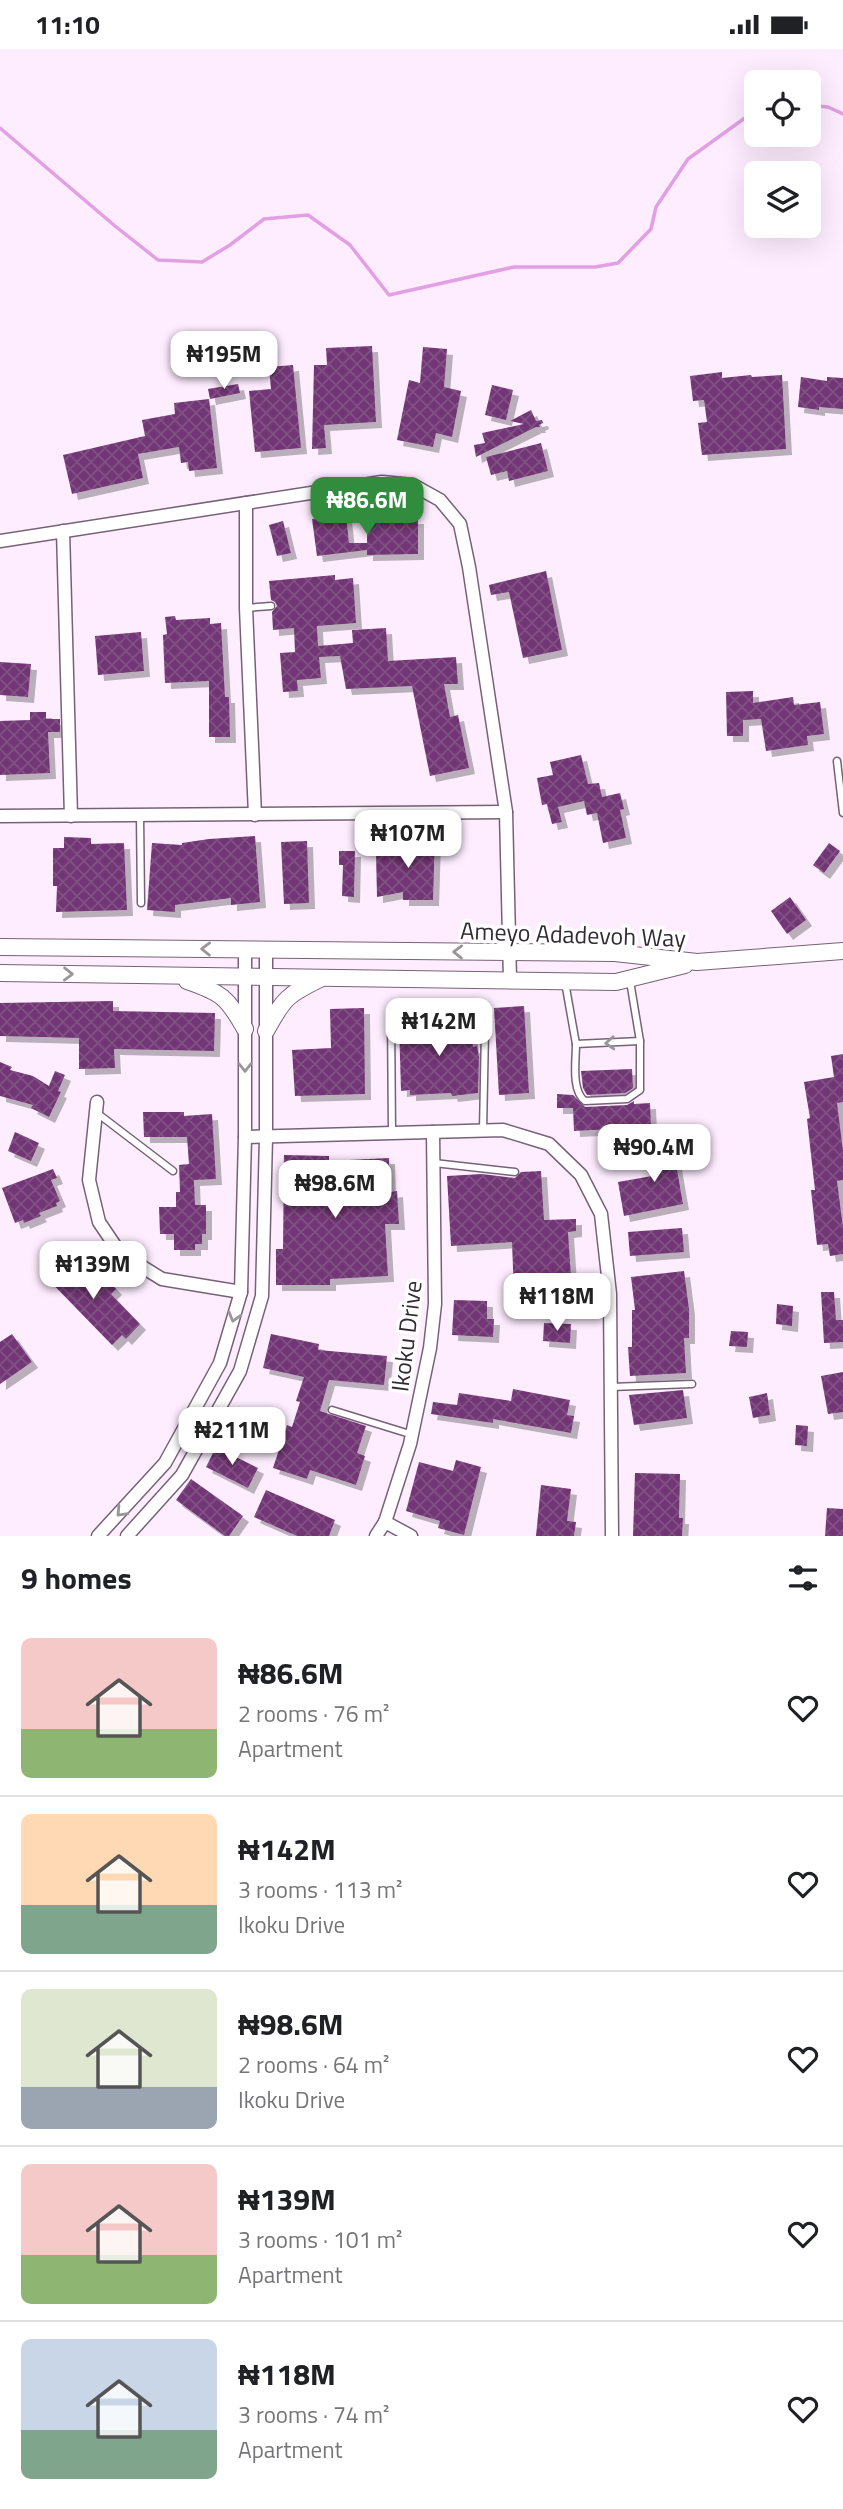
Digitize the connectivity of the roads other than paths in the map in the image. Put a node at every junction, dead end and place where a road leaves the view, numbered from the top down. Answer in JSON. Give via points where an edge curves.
{"nodes":[{"id":1,"x":246,"y":503,"type":"junction"},
{"id":2,"x":63,"y":531,"type":"junction"},
{"id":3,"x":0,"y":541,"type":"edge"},
{"id":4,"x":271,"y":606,"type":"dead end"},
{"id":5,"x":246,"y":608,"type":"junction"},
{"id":6,"x":837,"y":761,"type":"dead end"},
{"id":7,"x":506,"y":812,"type":"junction"},
{"id":8,"x":843,"y":813,"type":"edge"},
{"id":9,"x":140,"y":815,"type":"junction"},
{"id":10,"x":255,"y":815,"type":"junction"},
{"id":11,"x":0,"y":816,"type":"edge"},
{"id":12,"x":71,"y":816,"type":"junction"},
{"id":13,"x":141,"y":903,"type":"dead end"},
{"id":14,"x":0,"y":947,"type":"edge"},
{"id":15,"x":245,"y":949,"type":"junction"},
{"id":16,"x":266,"y":950,"type":"junction"},
{"id":17,"x":843,"y":951,"type":"edge"},
{"id":18,"x":509,"y":952,"type":"junction"},
{"id":19,"x":697,"y":962,"type":"junction"},
{"id":20,"x":0,"y":973,"type":"edge"},
{"id":21,"x":171,"y":975,"type":"junction"},
{"id":22,"x":245,"y":976,"type":"junction"},
{"id":23,"x":266,"y":977,"type":"junction"},
{"id":24,"x":323,"y":977,"type":"junction"},
{"id":25,"x":630,"y":979,"type":"junction"},
{"id":26,"x":510,"y":980,"type":"junction"},
{"id":27,"x":564,"y":981,"type":"junction"},
{"id":28,"x":391,"y":1014,"type":"dead end"},
{"id":29,"x":245,"y":1030,"type":"junction"},
{"id":30,"x":266,"y":1031,"type":"junction"},
{"id":31,"x":485,"y":1031,"type":"dead end"},
{"id":32,"x":640,"y":1041,"type":"junction"},
{"id":33,"x":576,"y":1044,"type":"junction"},
{"id":34,"x":96,"y":1107,"type":"joint"},
{"id":35,"x":484,"y":1131,"type":"junction"},
{"id":36,"x":433,"y":1132,"type":"junction"},
{"id":37,"x":392,"y":1133,"type":"junction"},
{"id":38,"x":245,"y":1137,"type":"junction"},
{"id":39,"x":266,"y":1137,"type":"junction"},
{"id":40,"x":434,"y":1163,"type":"junction"},
{"id":41,"x":173,"y":1171,"type":"dead end"},
{"id":42,"x":515,"y":1172,"type":"dead end"},
{"id":43,"x":241,"y":1292,"type":"junction"},
{"id":44,"x":692,"y":1384,"type":"dead end"},
{"id":45,"x":611,"y":1387,"type":"junction"},
{"id":46,"x":332,"y":1410,"type":"dead end"},
{"id":47,"x":413,"y":1435,"type":"junction"},
{"id":48,"x":385,"y":1522,"type":"junction"},
{"id":49,"x":98,"y":1536,"type":"edge"},
{"id":50,"x":127,"y":1536,"type":"edge"},
{"id":51,"x":376,"y":1536,"type":"edge"},
{"id":52,"x":411,"y":1536,"type":"edge"},
{"id":53,"x":612,"y":1536,"type":"edge"}],
"edges":[{"from":1,"to":2,"type":"street"},
{"from":1,"to":5,"type":"street"},
{"from":1,"to":7,"type":"street","via":[[382,482],[413,485],[447,508],[460,524],[469,567]]},
{"from":2,"to":3,"type":"street"},
{"from":2,"to":12,"type":"street"},
{"from":4,"to":5,"type":"lane"},
{"from":5,"to":10,"type":"street"},
{"from":6,"to":8,"type":"lane"},
{"from":7,"to":10,"type":"street"},
{"from":7,"to":18,"type":"street"},
{"from":9,"to":10,"type":"street"},
{"from":9,"to":12,"type":"street"},
{"from":9,"to":13,"type":"lane"},
{"from":11,"to":12,"type":"street"},
{"from":15,"to":14,"type":"street","name":"Ameyo Adadevoh Way","one_way":true},
{"from":15,"to":16,"type":"street","name":"Ameyo Adadevoh Way"},
{"from":15,"to":22,"type":"street"},
{"from":18,"to":16,"type":"street","name":"Ameyo Adadevoh Way","one_way":true},
{"from":16,"to":23,"type":"street"},
{"from":17,"to":19,"type":"street"},
{"from":18,"to":19,"type":"street","name":"Ameyo Adadevoh Way","via":[[615,953]]},
{"from":18,"to":26,"type":"street"},
{"from":19,"to":25,"type":"street","name":"Ameyo Adadevoh Way"},
{"from":20,"to":21,"type":"street","name":"Ameyo Adadevoh Way","one_way":true},
{"from":21,"to":22,"type":"street","name":"Ameyo Adadevoh Way"},
{"from":21,"to":29,"type":"street","via":[[216,991],[232,1005]]},
{"from":22,"to":23,"type":"street","name":"Ameyo Adadevoh Way"},
{"from":22,"to":29,"type":"street"},
{"from":23,"to":24,"type":"street","name":"Ameyo Adadevoh Way"},
{"from":23,"to":30,"type":"street"},
{"from":24,"to":26,"type":"street","name":"Ameyo Adadevoh Way"},
{"from":24,"to":30,"type":"street","via":[[281,1003]]},
{"from":25,"to":27,"type":"street","name":"Ameyo Adadevoh Way"},
{"from":25,"to":32,"type":"lane"},
{"from":26,"to":27,"type":"street","name":"Ameyo Adadevoh Way"},
{"from":27,"to":33,"type":"lane"},
{"from":28,"to":37,"type":"lane"},
{"from":29,"to":38,"type":"street","one_way":true},
{"from":30,"to":39,"type":"street"},
{"from":31,"to":35,"type":"lane"},
{"from":32,"to":33,"type":"lane","one_way":true},
{"from":32,"to":33,"type":"lane","via":[[640,1090],[627,1099],[585,1101],[577,1090]]},
{"from":34,"to":41,"type":"lane"},
{"from":34,"to":43,"type":"street","via":[[89,1180],[99,1222],[120,1254],[162,1279]]},
{"from":35,"to":36,"type":"street"},
{"from":35,"to":45,"type":"street","via":[[503,1130],[549,1144],[581,1175],[601,1215],[610,1294]]},
{"from":36,"to":37,"type":"street"},
{"from":36,"to":40,"type":"street","name":"Ikoku Drive"},
{"from":37,"to":39,"type":"street"},
{"from":38,"to":39,"type":"street"},
{"from":38,"to":43,"type":"street"},
{"from":39,"to":50,"type":"street","via":[[262,1296],[240,1371],[182,1475]]},
{"from":40,"to":42,"type":"lane"},
{"from":40,"to":47,"type":"street","name":"Ikoku Drive","via":[[435,1304]]},
{"from":43,"to":49,"type":"street","one_way":true,"via":[[220,1363],[165,1463]]},
{"from":44,"to":45,"type":"lane"},
{"from":45,"to":53,"type":"street"},
{"from":46,"to":47,"type":"lane"},
{"from":47,"to":48,"type":"street","name":"Ikoku Drive"},
{"from":48,"to":51,"type":"street","name":"Ikoku Drive"},
{"from":48,"to":52,"type":"street"}]}
